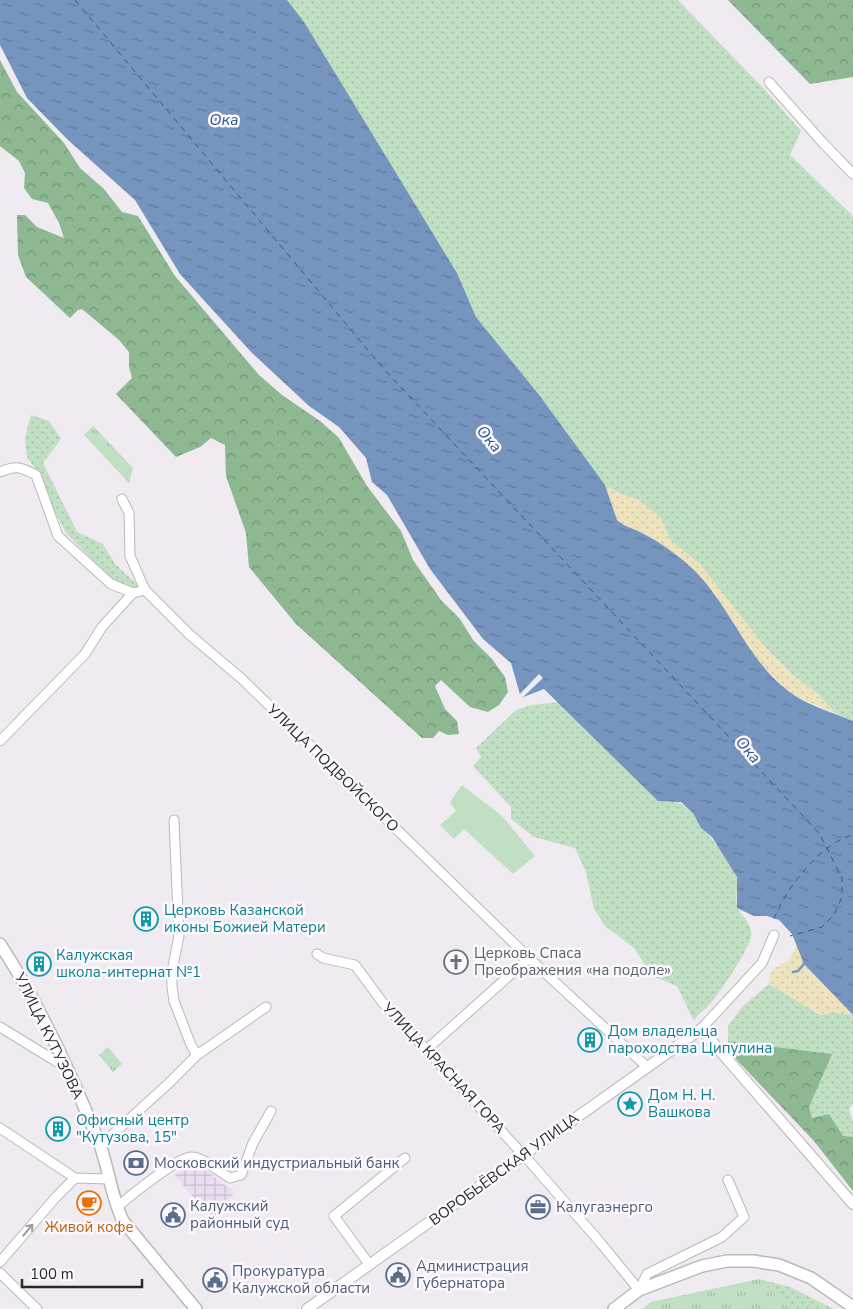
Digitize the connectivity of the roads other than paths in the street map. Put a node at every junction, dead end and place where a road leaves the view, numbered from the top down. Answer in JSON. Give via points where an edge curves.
{"nodes":[{"id":1,"x":769,"y":82,"type":"dead end"},
{"id":2,"x":853,"y":174,"type":"edge"},
{"id":3,"x":0,"y":472,"type":"edge"},
{"id":4,"x":122,"y":499,"type":"dead end"},
{"id":5,"x":145,"y":590,"type":"junction"},
{"id":6,"x":133,"y":593,"type":"junction"},
{"id":7,"x":0,"y":741,"type":"edge"},
{"id":8,"x":174,"y":820,"type":"dead end"},
{"id":9,"x":774,"y":935,"type":"dead end"},
{"id":10,"x":0,"y":944,"type":"edge"},
{"id":11,"x":317,"y":954,"type":"dead end"},
{"id":12,"x":529,"y":958,"type":"junction"},
{"id":13,"x":266,"y":1007,"type":"dead end"},
{"id":14,"x":0,"y":1028,"type":"edge"},
{"id":15,"x":701,"y":1029,"type":"junction"},
{"id":16,"x":426,"y":1050,"type":"junction"},
{"id":17,"x":197,"y":1055,"type":"junction"},
{"id":18,"x":646,"y":1066,"type":"junction"},
{"id":19,"x":67,"y":1068,"type":"junction"},
{"id":20,"x":271,"y":1111,"type":"dead end"},
{"id":21,"x":0,"y":1128,"type":"edge"},
{"id":22,"x":100,"y":1146,"type":"junction"},
{"id":23,"x":524,"y":1155,"type":"junction"},
{"id":24,"x":405,"y":1158,"type":"dead end"},
{"id":25,"x":75,"y":1178,"type":"junction"},
{"id":26,"x":108,"y":1179,"type":"junction"},
{"id":27,"x":728,"y":1180,"type":"dead end"},
{"id":28,"x":853,"y":1204,"type":"edge"},
{"id":29,"x":117,"y":1207,"type":"junction"},
{"id":30,"x":0,"y":1262,"type":"edge"},
{"id":31,"x":369,"y":1264,"type":"junction"},
{"id":32,"x":0,"y":1273,"type":"edge"},
{"id":33,"x":638,"y":1290,"type":"junction"},
{"id":34,"x":853,"y":1306,"type":"edge"},
{"id":35,"x":37,"y":1309,"type":"edge"},
{"id":36,"x":196,"y":1309,"type":"edge"},
{"id":37,"x":307,"y":1309,"type":"edge"},
{"id":38,"x":614,"y":1309,"type":"edge"}],
"edges":[{"from":1,"to":2,"type":"street"},
{"from":3,"to":6,"type":"street","via":[[13,466],[36,475],[58,536],[111,584]]},
{"from":4,"to":5,"type":"street","via":[[128,513],[130,556]]},
{"from":5,"to":6,"type":"street"},
{"from":5,"to":12,"type":"street","name":"УЛИЦА ПОДВОЙСКОГО","via":[[190,635],[242,679]]},
{"from":6,"to":7,"type":"street","via":[[102,627],[84,654]]},
{"from":8,"to":17,"type":"street","via":[[179,936],[172,988],[174,1001]]},
{"from":9,"to":15,"type":"street","via":[[762,964]]},
{"from":10,"to":19,"type":"main road","name":"УЛИЦА КУТУЗОВА","via":[[24,982]]},
{"from":11,"to":16,"type":"street","name":"УЛИЦА КРАСНАЯ ГОРА","via":[[355,965],[383,1004]]},
{"from":12,"to":16,"type":"street"},
{"from":12,"to":18,"type":"street","name":"УЛИЦА ПОДВОЙСКОГО"},
{"from":13,"to":17,"type":"street"},
{"from":14,"to":19,"type":"street"},
{"from":15,"to":18,"type":"street","name":"ВОРОБЬЁВСКАЯ УЛИЦА"},
{"from":15,"to":28,"type":"street"},
{"from":16,"to":23,"type":"street","name":"УЛИЦА КРАСНАЯ ГОРА"},
{"from":17,"to":22,"type":"street"},
{"from":18,"to":23,"type":"street","name":"ВОРОБЬЁВСКАЯ УЛИЦА"},
{"from":19,"to":22,"type":"main road","name":"УЛИЦА КУТУЗОВА"},
{"from":20,"to":29,"type":"street","via":[[240,1175],[230,1178],[192,1157],[184,1159]]},
{"from":21,"to":25,"type":"street"},
{"from":22,"to":26,"type":"main road","name":"УЛИЦА КУТУЗОВА"},
{"from":23,"to":31,"type":"street","name":"ВОРОБЬЁВСКАЯ УЛИЦА"},
{"from":23,"to":33,"type":"street","name":"УЛИЦА КРАСНАЯ ГОРА"},
{"from":24,"to":31,"type":"street","via":[[334,1216]]},
{"from":25,"to":26,"type":"street"},
{"from":30,"to":25,"type":"street","one_way":true},
{"from":26,"to":29,"type":"main road","name":"УЛИЦА КУТУЗОВА"},
{"from":27,"to":33,"type":"street","via":[[744,1217],[722,1237],[647,1274]]},
{"from":29,"to":36,"type":"main road","name":"УЛИЦА КУТУЗОВА","via":[[123,1221]]},
{"from":31,"to":37,"type":"street","name":"ВОРОБЬЁВСКАЯ УЛИЦА"},
{"from":32,"to":35,"type":"street"},
{"from":33,"to":34,"type":"main road","via":[[702,1266],[727,1261],[753,1261],[779,1265],[811,1278]]},
{"from":33,"to":38,"type":"main road"}]}
